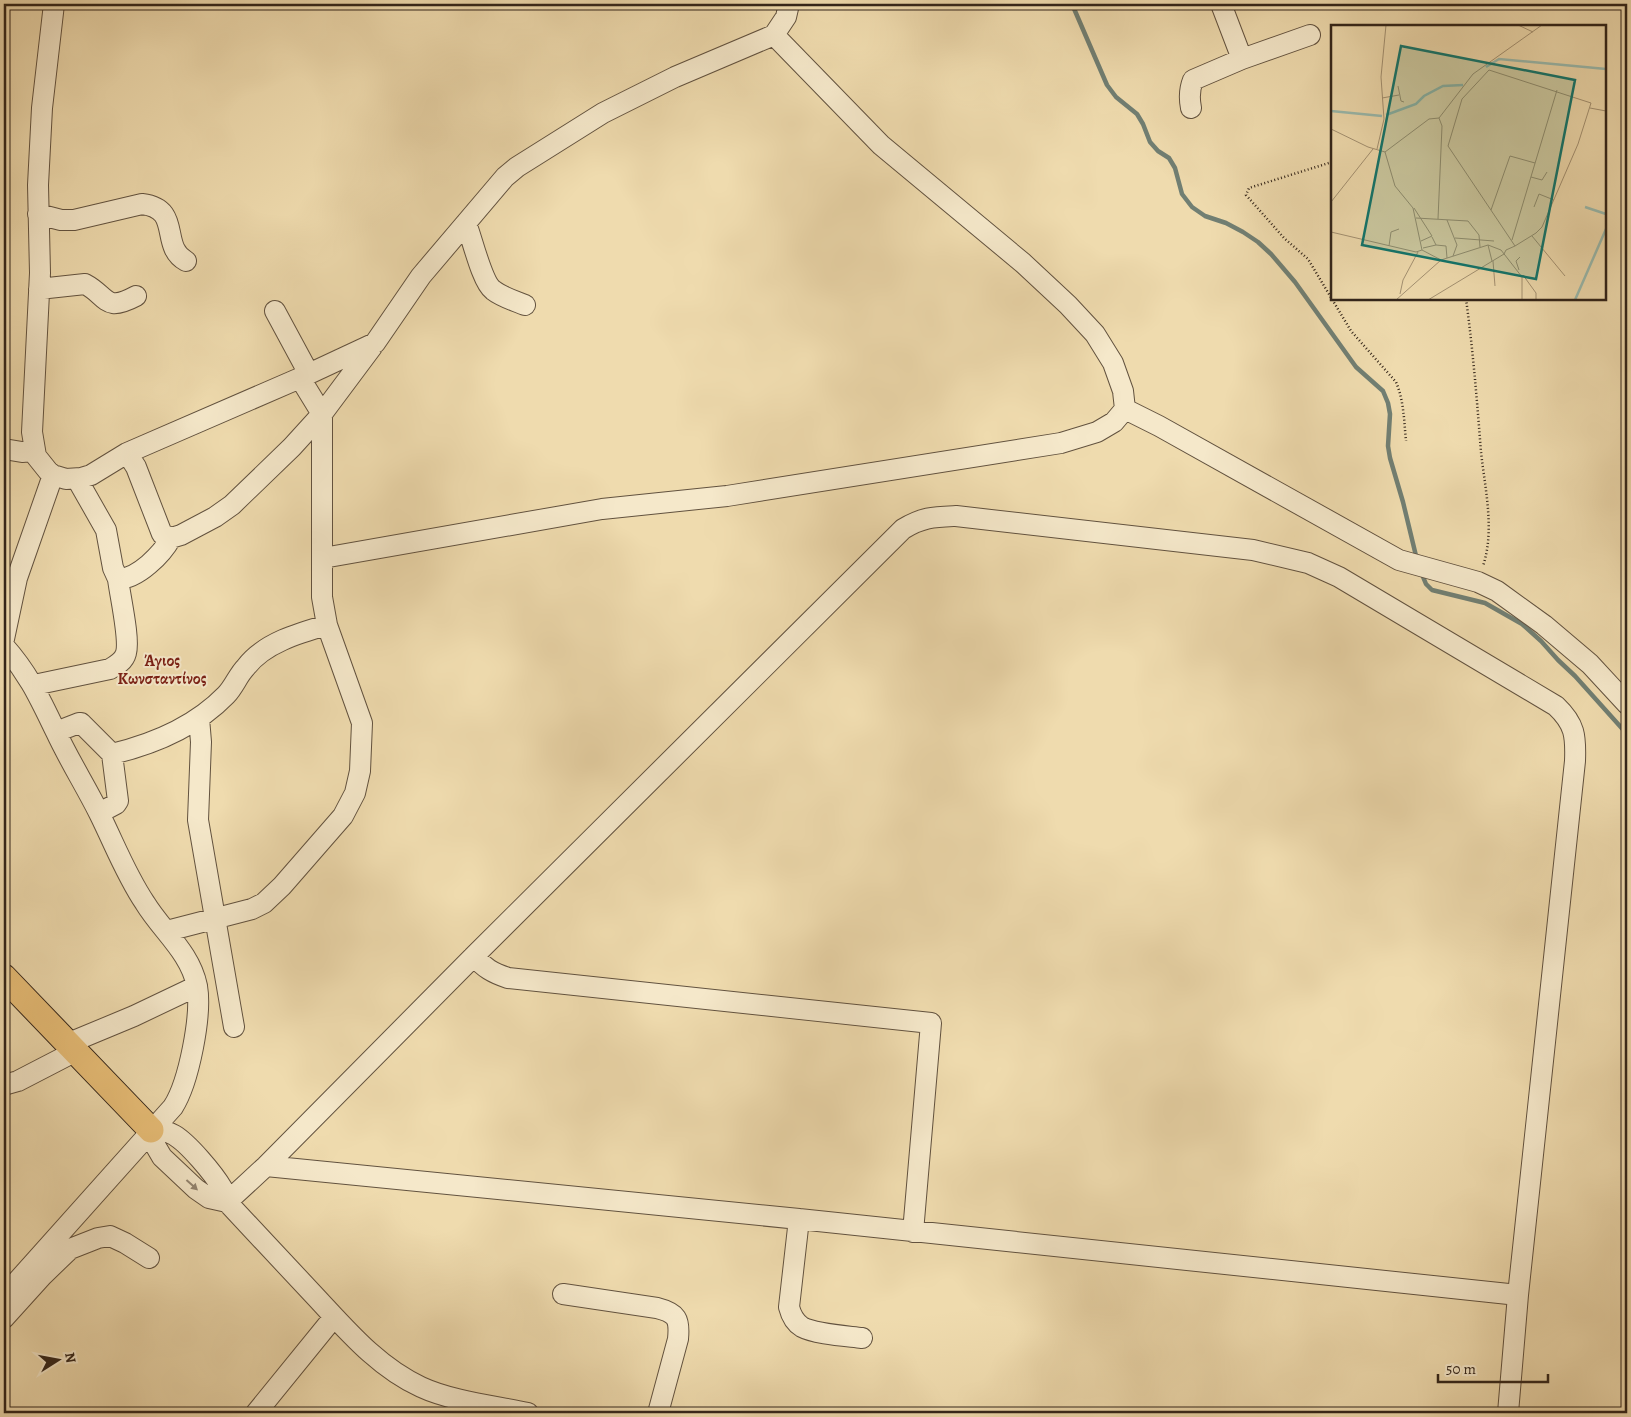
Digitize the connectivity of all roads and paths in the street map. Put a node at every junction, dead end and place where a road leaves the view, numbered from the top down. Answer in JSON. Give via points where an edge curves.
{"nodes":[{"id":1,"x":54,"y":4,"type":"edge"},
{"id":2,"x":789,"y":4,"type":"edge"},
{"id":3,"x":1221,"y":4,"type":"edge"},
{"id":4,"x":774,"y":36,"type":"junction"},
{"id":5,"x":1310,"y":36,"type":"dead end"},
{"id":6,"x":1242,"y":59,"type":"junction"},
{"id":7,"x":1191,"y":108,"type":"dead end"},
{"id":8,"x":1331,"y":162,"type":"edge"},
{"id":9,"x":38,"y":214,"type":"junction"},
{"id":10,"x":466,"y":223,"type":"junction"},
{"id":11,"x":186,"y":261,"type":"dead end"},
{"id":12,"x":39,"y":289,"type":"junction"},
{"id":13,"x":136,"y":296,"type":"dead end"},
{"id":14,"x":1331,"y":298,"type":"edge"},
{"id":15,"x":1332,"y":300,"type":"edge"},
{"id":16,"x":1466,"y":300,"type":"edge"},
{"id":17,"x":525,"y":305,"type":"dead end"},
{"id":18,"x":275,"y":311,"type":"dead end"},
{"id":19,"x":375,"y":343,"type":"junction"},
{"id":20,"x":305,"y":376,"type":"junction"},
{"id":21,"x":1125,"y":409,"type":"junction"},
{"id":22,"x":322,"y":414,"type":"junction"},
{"id":23,"x":1406,"y":441,"type":"dead end"},
{"id":24,"x":4,"y":449,"type":"edge"},
{"id":25,"x":34,"y":451,"type":"junction"},
{"id":26,"x":127,"y":453,"type":"junction"},
{"id":27,"x":53,"y":475,"type":"junction"},
{"id":28,"x":77,"y":479,"type":"junction"},
{"id":29,"x":171,"y":538,"type":"junction"},
{"id":30,"x":323,"y":558,"type":"junction"},
{"id":31,"x":118,"y":579,"type":"junction"},
{"id":32,"x":1478,"y":582,"type":"junction"},
{"id":33,"x":327,"y":625,"type":"junction"},
{"id":34,"x":4,"y":639,"type":"edge"},
{"id":35,"x":4,"y":646,"type":"edge"},
{"id":36,"x":34,"y":685,"type":"junction"},
{"id":37,"x":1627,"y":704,"type":"edge"},
{"id":38,"x":199,"y":718,"type":"junction"},
{"id":39,"x":56,"y":732,"type":"junction"},
{"id":40,"x":112,"y":754,"type":"junction"},
{"id":41,"x":99,"y":813,"type":"junction"},
{"id":42,"x":215,"y":918,"type":"junction"},
{"id":43,"x":167,"y":931,"type":"junction"},
{"id":44,"x":474,"y":956,"type":"junction"},
{"id":45,"x":4,"y":977,"type":"edge"},
{"id":46,"x":197,"y":986,"type":"junction"},
{"id":47,"x":234,"y":1027,"type":"dead end"},
{"id":48,"x":72,"y":1047,"type":"junction"},
{"id":49,"x":4,"y":1085,"type":"edge"},
{"id":50,"x":151,"y":1130,"type":"junction"},
{"id":51,"x":266,"y":1166,"type":"junction"},
{"id":52,"x":227,"y":1202,"type":"junction"},
{"id":53,"x":799,"y":1219,"type":"junction"},
{"id":54,"x":913,"y":1232,"type":"junction"},
{"id":55,"x":149,"y":1258,"type":"dead end"},
{"id":56,"x":563,"y":1294,"type":"dead end"},
{"id":57,"x":1518,"y":1295,"type":"junction"},
{"id":58,"x":4,"y":1296,"type":"edge"},
{"id":59,"x":334,"y":1317,"type":"junction"},
{"id":60,"x":4,"y":1318,"type":"edge"},
{"id":61,"x":862,"y":1338,"type":"dead end"},
{"id":62,"x":256,"y":1413,"type":"edge"},
{"id":63,"x":528,"y":1413,"type":"edge"},
{"id":64,"x":658,"y":1413,"type":"edge"},
{"id":65,"x":1508,"y":1413,"type":"edge"}],
"edges":[{"from":1,"to":9,"type":"street","via":[[42,108]]},
{"from":2,"to":4,"type":"street","via":[[786,17]]},
{"from":3,"to":6,"type":"street"},
{"from":4,"to":10,"type":"street","via":[[675,77],[603,113],[511,172]]},
{"from":4,"to":21,"type":"street","via":[[881,145],[1023,263],[1088,326],[1112,363],[1123,391]]},
{"from":5,"to":6,"type":"street"},
{"from":6,"to":7,"type":"street","via":[[1193,80],[1189,98]]},
{"from":8,"to":14,"type":"path","via":[[1250,188],[1246,195],[1308,260]]},
{"from":9,"to":11,"type":"street","via":[[74,220],[142,204],[150,205],[168,218],[174,248]]},
{"from":9,"to":12,"type":"street"},
{"from":10,"to":17,"type":"street","via":[[488,284],[493,290]]},
{"from":10,"to":19,"type":"street","via":[[421,276]]},
{"from":12,"to":13,"type":"street","via":[[85,284],[105,300],[115,303]]},
{"from":12,"to":25,"type":"street"},
{"from":15,"to":23,"type":"path","via":[[1351,331],[1396,382],[1404,410]]},
{"from":16,"to":32,"type":"path","via":[[1488,524],[1488,548]]},
{"from":18,"to":20,"type":"street"},
{"from":19,"to":20,"type":"street"},
{"from":19,"to":22,"type":"street"},
{"from":20,"to":22,"type":"street"},
{"from":20,"to":26,"type":"street"},
{"from":21,"to":30,"type":"street","via":[[1114,422],[1097,432],[1061,443],[727,496],[602,509]]},
{"from":21,"to":32,"type":"street","via":[[1384,552],[1420,567]]},
{"from":22,"to":29,"type":"street","via":[[232,505],[206,522]]},
{"from":22,"to":30,"type":"street"},
{"from":24,"to":25,"type":"street"},
{"from":25,"to":27,"type":"street"},
{"from":26,"to":28,"type":"street","via":[[92,475]]},
{"from":26,"to":29,"type":"street","via":[[136,467],[162,534]]},
{"from":27,"to":28,"type":"street"},
{"from":27,"to":34,"type":"street","via":[[17,578]]},
{"from":28,"to":31,"type":"street","via":[[106,530]]},
{"from":29,"to":31,"type":"street","via":[[155,559],[132,577]]},
{"from":30,"to":33,"type":"street","via":[[322,597]]},
{"from":31,"to":36,"type":"street","via":[[126,637],[126,654],[122,660],[110,669]]},
{"from":32,"to":37,"type":"street","via":[[1497,591],[1544,626],[1590,664]]},
{"from":33,"to":38,"type":"street","via":[[275,644],[254,657],[227,695]]},
{"from":33,"to":42,"type":"street","via":[[362,723],[360,771],[355,793],[343,816],[264,903]]},
{"from":35,"to":36,"type":"street"},
{"from":36,"to":39,"type":"street"},
{"from":38,"to":40,"type":"street","via":[[152,743]]},
{"from":38,"to":42,"type":"street","via":[[198,820]]},
{"from":39,"to":40,"type":"street","via":[[82,723]]},
{"from":39,"to":41,"type":"street"},
{"from":40,"to":41,"type":"street","via":[[118,801]]},
{"from":41,"to":43,"type":"street","via":[[145,904]]},
{"from":42,"to":43,"type":"street"},
{"from":42,"to":47,"type":"street"},
{"from":43,"to":46,"type":"street","via":[[177,943]]},
{"from":44,"to":51,"type":"street"},
{"from":44,"to":54,"type":"street","via":[[483,967],[508,978],[931,1023]]},
{"from":44,"to":57,"type":"street","via":[[903,529],[917,521],[934,517],[976,518],[1253,550],[1308,563],[1366,592],[1556,706],[1574,729],[1575,761]]},
{"from":45,"to":48,"type":"main road"},
{"from":46,"to":48,"type":"street"},
{"from":46,"to":50,"type":"street","via":[[194,1041],[177,1100]]},
{"from":48,"to":49,"type":"street","via":[[39,1071]]},
{"from":48,"to":50,"type":"main road"},
{"from":50,"to":52,"type":"street","via":[[162,1157],[196,1189],[210,1198]]},
{"from":50,"to":58,"type":"street"},
{"from":51,"to":52,"type":"street"},
{"from":51,"to":53,"type":"street"},
{"from":52,"to":59,"type":"street"},
{"from":53,"to":54,"type":"street"},
{"from":53,"to":61,"type":"street","via":[[789,1307],[792,1317],[810,1330]]},
{"from":54,"to":57,"type":"street"},
{"from":55,"to":60,"type":"street","via":[[110,1236],[70,1249]]},
{"from":56,"to":64,"type":"street","via":[[658,1308],[675,1316],[679,1326],[678,1338]]},
{"from":57,"to":65,"type":"street"},
{"from":59,"to":62,"type":"street"},
{"from":59,"to":63,"type":"street","via":[[381,1362],[416,1385]]}]}
